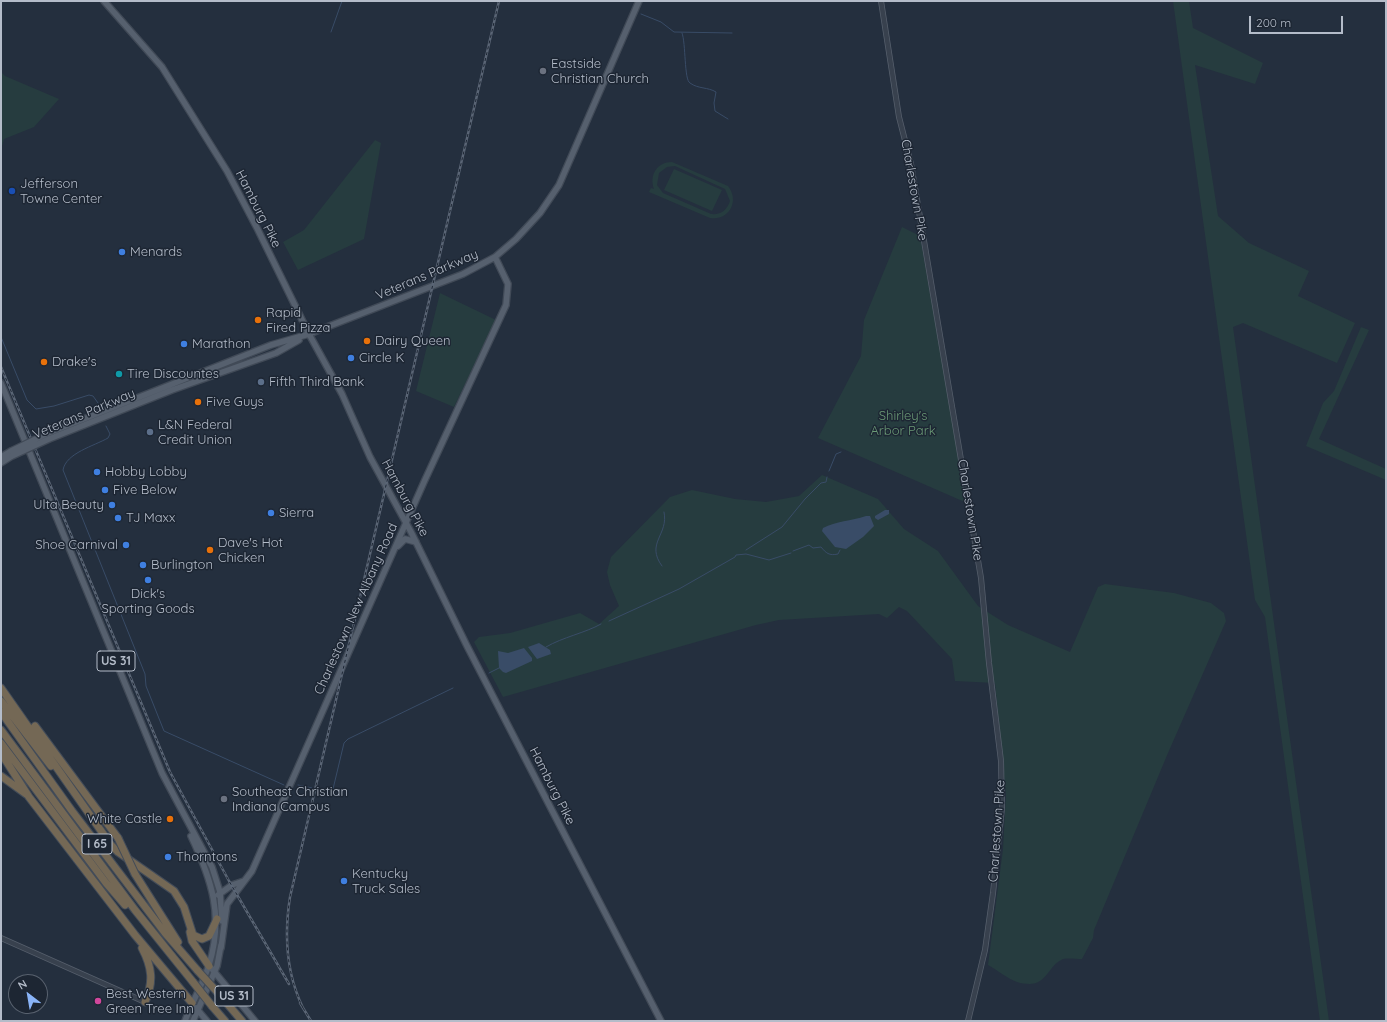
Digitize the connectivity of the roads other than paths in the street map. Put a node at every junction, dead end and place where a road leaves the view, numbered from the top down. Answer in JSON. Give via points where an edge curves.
{"nodes":[{"id":1,"x":104,"y":1,"type":"edge"},
{"id":2,"x":639,"y":1,"type":"edge"},
{"id":3,"x":881,"y":1,"type":"edge"},
{"id":4,"x":495,"y":257,"type":"junction"},
{"id":5,"x":309,"y":334,"type":"junction"},
{"id":6,"x":1,"y":383,"type":"edge"},
{"id":7,"x":47,"y":436,"type":"junction"},
{"id":8,"x":12,"y":454,"type":"junction"},
{"id":9,"x":1,"y":457,"type":"edge"},
{"id":10,"x":1,"y":463,"type":"edge"},
{"id":11,"x":406,"y":523,"type":"junction"},
{"id":12,"x":416,"y":542,"type":"junction"},
{"id":13,"x":395,"y":549,"type":"junction"},
{"id":14,"x":1,"y":683,"type":"edge"},
{"id":15,"x":1,"y":688,"type":"edge"},
{"id":16,"x":1,"y":701,"type":"edge"},
{"id":17,"x":1,"y":712,"type":"edge"},
{"id":18,"x":1,"y":730,"type":"edge"},
{"id":19,"x":1,"y":743,"type":"edge"},
{"id":20,"x":1,"y":753,"type":"edge"},
{"id":21,"x":1,"y":776,"type":"edge"},
{"id":22,"x":29,"y":797,"type":"junction"},
{"id":23,"x":93,"y":819,"type":"junction"},
{"id":24,"x":244,"y":880,"type":"junction"},
{"id":25,"x":217,"y":896,"type":"junction"},
{"id":26,"x":217,"y":919,"type":"junction"},
{"id":27,"x":189,"y":926,"type":"junction"},
{"id":28,"x":135,"y":935,"type":"junction"},
{"id":29,"x":1,"y":938,"type":"edge"},
{"id":30,"x":221,"y":948,"type":"junction"},
{"id":31,"x":178,"y":964,"type":"junction"},
{"id":32,"x":196,"y":968,"type":"junction"},
{"id":33,"x":211,"y":969,"type":"junction"},
{"id":34,"x":145,"y":1002,"type":"joint"},
{"id":35,"x":192,"y":1003,"type":"junction"},
{"id":36,"x":198,"y":1009,"type":"junction"},
{"id":37,"x":185,"y":1021,"type":"edge"},
{"id":38,"x":192,"y":1021,"type":"edge"},
{"id":39,"x":207,"y":1021,"type":"edge"},
{"id":40,"x":225,"y":1021,"type":"edge"},
{"id":41,"x":242,"y":1021,"type":"edge"},
{"id":42,"x":255,"y":1021,"type":"edge"},
{"id":43,"x":660,"y":1021,"type":"edge"},
{"id":44,"x":968,"y":1021,"type":"edge"}],
"edges":[{"from":1,"to":5,"type":"main road","name":"Hamburg Pike","via":[[162,67],[224,167]]},
{"from":2,"to":4,"type":"main road","name":"Veterans Parkway","via":[[559,185],[540,213]]},
{"from":3,"to":44,"type":"street","name":"Charlestown Pike","via":[[981,578],[1001,761],[1002,808],[993,893],[985,950]]},
{"from":4,"to":5,"type":"main road","name":"Veterans Parkway","via":[[463,274]]},
{"from":4,"to":11,"type":"main road","name":"Charlestown New Albany Road","via":[[508,284],[506,305]]},
{"from":5,"to":7,"type":"main road","name":"Veterans Parkway","via":[[271,345]]},
{"from":5,"to":7,"type":"main road","name":"Veterans Parkway","via":[[276,352]]},
{"from":5,"to":11,"type":"main road","name":"Hamburg Pike"},
{"from":6,"to":25,"type":"main road","number":"US 31","via":[[139,720]]},
{"from":7,"to":8,"type":"main road","name":"Veterans Parkway","bridge":true},
{"from":8,"to":9,"type":"main road","name":"Veterans Parkway"},
{"from":8,"to":10,"type":"main road","name":"Veterans Parkway"},
{"from":11,"to":12,"type":"main road","name":"Hamburg Pike"},
{"from":11,"to":13,"type":"main road","name":"Charlestown New Albany Road"},
{"from":12,"to":13,"type":"main road","via":[[405,539]]},
{"from":12,"to":43,"type":"main road","name":"Hamburg Pike"},
{"from":13,"to":24,"type":"main road","name":"Charlestown New Albany Road","via":[[252,871]]},
{"from":14,"to":32,"type":"highway","bridge":true,"via":[[118,838],[135,874]]},
{"from":15,"to":23,"type":"highway"},
{"from":16,"to":23,"type":"highway"},
{"from":17,"to":32,"type":"highway","number":"I 65","via":[[76,817],[165,933]]},
{"from":18,"to":31,"type":"highway","number":"I 65","via":[[130,905]]},
{"from":19,"to":31,"type":"highway","via":[[106,883]]},
{"from":20,"to":22,"type":"highway"},
{"from":21,"to":22,"type":"highway"},
{"from":22,"to":28,"type":"highway"},
{"from":23,"to":27,"type":"highway","via":[[118,852],[174,891],[184,907]]},
{"from":24,"to":25,"type":"main road","name":"Charlestown New Albany Road"},
{"from":24,"to":30,"type":"main road","name":"Charlestown New Albany Road","via":[[227,904]]},
{"from":25,"to":26,"type":"main road","number":"US 31"},
{"from":25,"to":30,"type":"main road","number":"US 31","via":[[222,920]]},
{"from":26,"to":27,"type":"highway","via":[[212,933],[204,938],[193,935]]},
{"from":26,"to":33,"type":"main road","number":"US 31"},
{"from":27,"to":33,"type":"highway","via":[[192,941]]},
{"from":28,"to":34,"type":"highway","via":[[148,959],[152,973]]},
{"from":28,"to":35,"type":"highway"},
{"from":29,"to":34,"type":"street"},
{"from":30,"to":33,"type":"main road","number":"US 31"},
{"from":31,"to":40,"type":"highway","number":"I 65","bridge":true},
{"from":32,"to":41,"type":"highway","number":"I 65","bridge":true},
{"from":33,"to":35,"type":"main road","number":"US 31"},
{"from":33,"to":36,"type":"main road"},
{"from":33,"to":42,"type":"main road","number":"US 31"},
{"from":35,"to":36,"type":"main road","number":"US 31"},
{"from":35,"to":37,"type":"main road"},
{"from":36,"to":38,"type":"main road"},
{"from":36,"to":39,"type":"main road","number":"US 31"}]}
